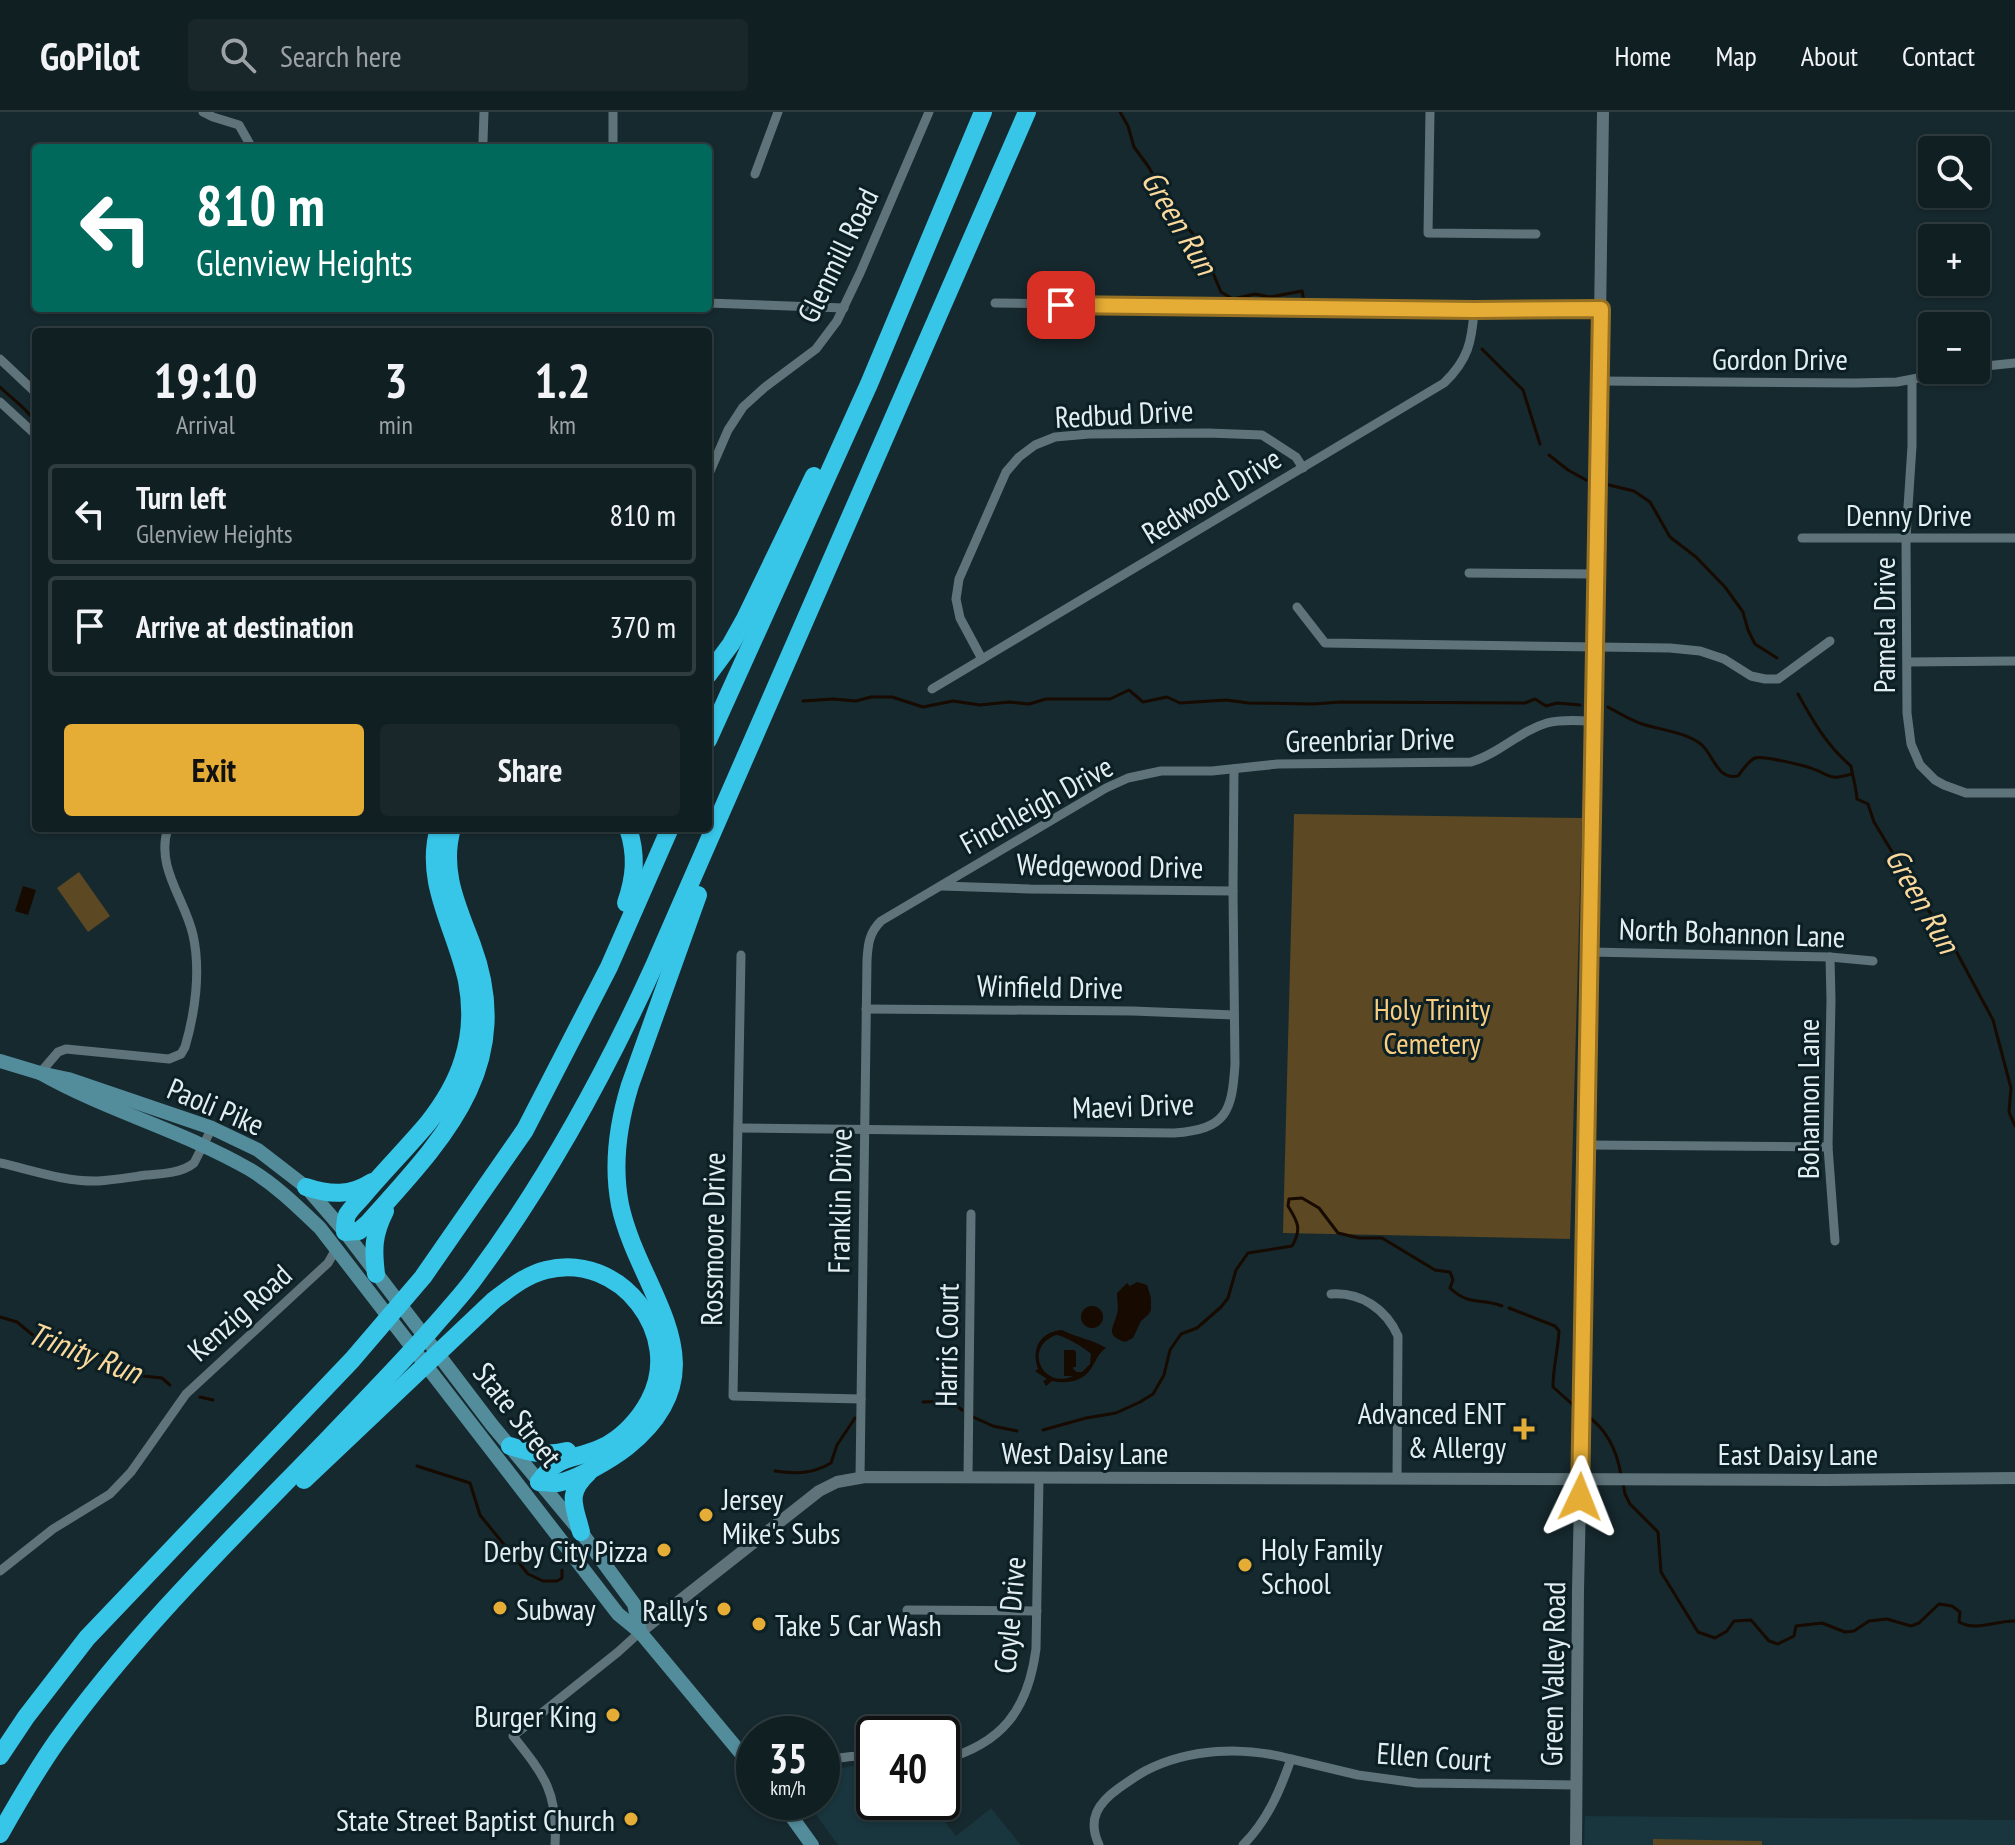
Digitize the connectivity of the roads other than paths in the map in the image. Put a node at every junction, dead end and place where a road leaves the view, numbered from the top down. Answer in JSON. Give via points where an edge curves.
{"nodes":[{"id":1,"x":203,"y":112,"type":"edge"},
{"id":2,"x":484,"y":112,"type":"edge"},
{"id":3,"x":613,"y":112,"type":"edge"},
{"id":4,"x":778,"y":112,"type":"edge"},
{"id":5,"x":929,"y":112,"type":"edge"},
{"id":6,"x":983,"y":112,"type":"edge"},
{"id":7,"x":1027,"y":112,"type":"edge"},
{"id":8,"x":1430,"y":112,"type":"edge"},
{"id":9,"x":1603,"y":112,"type":"edge"},
{"id":10,"x":483,"y":141,"type":"dead end"},
{"id":11,"x":250,"y":144,"type":"edge"},
{"id":12,"x":613,"y":144,"type":"edge"},
{"id":13,"x":755,"y":174,"type":"dead end"},
{"id":14,"x":1536,"y":234,"type":"dead end"},
{"id":15,"x":712,"y":303,"type":"edge"},
{"id":16,"x":995,"y":303,"type":"dead end"},
{"id":17,"x":901,"y":307,"type":"junction"},
{"id":18,"x":844,"y":308,"type":"junction"},
{"id":19,"x":1601,"y":309,"type":"junction"},
{"id":20,"x":1474,"y":310,"type":"junction"},
{"id":21,"x":0,"y":359,"type":"edge"},
{"id":22,"x":2015,"y":363,"type":"edge"},
{"id":23,"x":1990,"y":366,"type":"edge"},
{"id":24,"x":1918,"y":379,"type":"edge"},
{"id":25,"x":1912,"y":380,"type":"junction"},
{"id":26,"x":1599,"y":381,"type":"junction"},
{"id":27,"x":32,"y":389,"type":"edge"},
{"id":28,"x":0,"y":402,"type":"edge"},
{"id":29,"x":32,"y":431,"type":"edge"},
{"id":30,"x":713,"y":453,"type":"edge"},
{"id":31,"x":1303,"y":468,"type":"junction"},
{"id":32,"x":1802,"y":538,"type":"dead end"},
{"id":33,"x":1906,"y":538,"type":"junction"},
{"id":34,"x":2015,"y":538,"type":"edge"},
{"id":35,"x":1469,"y":573,"type":"dead end"},
{"id":36,"x":1596,"y":574,"type":"junction"},
{"id":37,"x":1297,"y":607,"type":"dead end"},
{"id":38,"x":1830,"y":641,"type":"dead end"},
{"id":39,"x":1594,"y":647,"type":"junction"},
{"id":40,"x":982,"y":659,"type":"junction"},
{"id":41,"x":2015,"y":661,"type":"edge"},
{"id":42,"x":1908,"y":662,"type":"junction"},
{"id":43,"x":712,"y":670,"type":"edge"},
{"id":44,"x":932,"y":689,"type":"dead end"},
{"id":45,"x":764,"y":715,"type":"junction"},
{"id":46,"x":1593,"y":721,"type":"junction"},
{"id":47,"x":712,"y":731,"type":"edge"},
{"id":48,"x":1234,"y":769,"type":"junction"},
{"id":49,"x":2015,"y":793,"type":"edge"},
{"id":50,"x":167,"y":832,"type":"edge"},
{"id":51,"x":438,"y":832,"type":"edge"},
{"id":52,"x":451,"y":832,"type":"edge"},
{"id":53,"x":629,"y":832,"type":"edge"},
{"id":54,"x":668,"y":832,"type":"edge"},
{"id":55,"x":939,"y":886,"type":"junction"},
{"id":56,"x":1233,"y":891,"type":"junction"},
{"id":57,"x":875,"y":926,"type":"joint"},
{"id":58,"x":1590,"y":952,"type":"junction"},
{"id":59,"x":741,"y":955,"type":"dead end"},
{"id":60,"x":1830,"y":957,"type":"junction"},
{"id":61,"x":1873,"y":961,"type":"dead end"},
{"id":62,"x":866,"y":1009,"type":"junction"},
{"id":63,"x":1234,"y":1015,"type":"junction"},
{"id":64,"x":581,"y":1024,"type":"junction"},
{"id":65,"x":0,"y":1061,"type":"edge"},
{"id":66,"x":40,"y":1073,"type":"junction"},
{"id":67,"x":212,"y":1128,"type":"junction"},
{"id":68,"x":738,"y":1128,"type":"junction"},
{"id":69,"x":864,"y":1130,"type":"junction"},
{"id":70,"x":1588,"y":1145,"type":"junction"},
{"id":71,"x":203,"y":1146,"type":"junction"},
{"id":72,"x":1828,"y":1147,"type":"junction"},
{"id":73,"x":0,"y":1163,"type":"edge"},
{"id":74,"x":388,"y":1166,"type":"junction"},
{"id":75,"x":306,"y":1187,"type":"junction"},
{"id":76,"x":391,"y":1196,"type":"junction"},
{"id":77,"x":971,"y":1214,"type":"dead end"},
{"id":78,"x":340,"y":1241,"type":"junction"},
{"id":79,"x":1835,"y":1241,"type":"dead end"},
{"id":80,"x":376,"y":1274,"type":"junction"},
{"id":81,"x":1331,"y":1294,"type":"dead end"},
{"id":82,"x":394,"y":1384,"type":"junction"},
{"id":83,"x":861,"y":1399,"type":"junction"},
{"id":84,"x":616,"y":1437,"type":"junction"},
{"id":85,"x":510,"y":1446,"type":"junction"},
{"id":86,"x":608,"y":1460,"type":"junction"},
{"id":87,"x":968,"y":1477,"type":"junction"},
{"id":88,"x":860,"y":1478,"type":"junction"},
{"id":89,"x":1039,"y":1478,"type":"junction"},
{"id":90,"x":1581,"y":1478,"type":"junction"},
{"id":91,"x":2015,"y":1478,"type":"edge"},
{"id":92,"x":1397,"y":1479,"type":"junction"},
{"id":93,"x":532,"y":1488,"type":"junction"},
{"id":94,"x":581,"y":1532,"type":"junction"},
{"id":95,"x":0,"y":1571,"type":"edge"},
{"id":96,"x":907,"y":1610,"type":"dead end"},
{"id":97,"x":1037,"y":1611,"type":"junction"},
{"id":98,"x":640,"y":1632,"type":"junction"},
{"id":99,"x":736,"y":1747,"type":"edge"},
{"id":100,"x":960,"y":1754,"type":"edge"},
{"id":101,"x":0,"y":1756,"type":"edge"},
{"id":102,"x":1291,"y":1759,"type":"junction"},
{"id":103,"x":1576,"y":1785,"type":"junction"},
{"id":104,"x":794,"y":1820,"type":"edge"},
{"id":105,"x":0,"y":1834,"type":"edge"},
{"id":106,"x":555,"y":1845,"type":"edge"},
{"id":107,"x":812,"y":1845,"type":"edge"},
{"id":108,"x":1099,"y":1845,"type":"edge"},
{"id":109,"x":1243,"y":1845,"type":"edge"},
{"id":110,"x":1576,"y":1845,"type":"edge"}],
"edges":[{"from":1,"to":11,"type":"street","via":[[239,125]]},
{"from":2,"to":10,"type":"street"},
{"from":3,"to":12,"type":"street"},
{"from":4,"to":13,"type":"street"},
{"from":5,"to":18,"type":"street","name":"Glenmill Road"},
{"from":6,"to":17,"type":"highway"},
{"from":7,"to":45,"type":"highway"},
{"from":8,"to":14,"type":"street","via":[[1428,233]]},
{"from":9,"to":19,"type":"street","name":"Green Valley Road"},
{"from":15,"to":18,"type":"street"},
{"from":16,"to":20,"type":"street"},
{"from":17,"to":43,"type":"highway","via":[[745,619]]},
{"from":17,"to":47,"type":"highway"},
{"from":18,"to":30,"type":"street","name":"Glenmill Road","via":[[816,349],[743,407]]},
{"from":19,"to":20,"type":"street"},
{"from":19,"to":26,"type":"street","name":"Green Valley Road"},
{"from":20,"to":31,"type":"street","name":"Redwood Drive","via":[[1468,350],[1444,383]]},
{"from":21,"to":27,"type":"street"},
{"from":22,"to":23,"type":"street"},
{"from":24,"to":25,"type":"street","name":"Gordon Drive"},
{"from":25,"to":26,"type":"street","name":"Gordon Drive"},
{"from":25,"to":33,"type":"street","name":"Pamela Drive"},
{"from":26,"to":36,"type":"street","name":"Green Valley Road"},
{"from":28,"to":29,"type":"street"},
{"from":31,"to":40,"type":"street","name":"Redwood Drive"},
{"from":31,"to":40,"type":"street","name":"Redbud Drive","via":[[1296,457],[1262,435],[1089,434],[1035,445],[1006,472],[957,589],[960,618]]},
{"from":32,"to":33,"type":"street","name":"Denny Drive"},
{"from":33,"to":34,"type":"street","name":"Denny Drive"},
{"from":33,"to":42,"type":"street","name":"Pamela Drive"},
{"from":35,"to":36,"type":"street"},
{"from":36,"to":39,"type":"street","name":"Green Valley Road"},
{"from":37,"to":39,"type":"street","via":[[1325,643]]},
{"from":38,"to":39,"type":"street","via":[[1778,679],[1751,676],[1700,651]]},
{"from":39,"to":46,"type":"street","name":"Green Valley Road"},
{"from":40,"to":44,"type":"street","name":"Redwood Drive"},
{"from":41,"to":42,"type":"street"},
{"from":42,"to":49,"type":"street","name":"Pamela Drive","via":[[1909,734],[1920,765],[1935,780],[1966,793]]},
{"from":45,"to":82,"type":"highway","via":[[591,1096],[532,1195]]},
{"from":45,"to":86,"type":"highway","via":[[623,1110],[616,1158],[620,1204],[668,1322],[674,1359],[660,1412],[637,1439]]},
{"from":46,"to":48,"type":"street","name":"Greenbriar Drive","via":[[1545,724],[1471,762]]},
{"from":46,"to":58,"type":"street","name":"Green Valley Road"},
{"from":48,"to":55,"type":"street","name":"Finchleigh Drive","via":[[1161,771],[1128,778]]},
{"from":48,"to":56,"type":"street","name":"Maevi Drive"},
{"from":50,"to":66,"type":"street","via":[[167,869],[195,948],[195,989],[185,1047],[169,1059],[66,1049]]},
{"from":51,"to":74,"type":"highway","via":[[436,880],[467,981],[468,1040],[449,1093]]},
{"from":52,"to":76,"type":"highway","via":[[449,879],[482,975],[485,1036],[476,1074],[459,1110]]},
{"from":53,"to":64,"type":"highway","via":[[633,883]]},
{"from":54,"to":64,"type":"highway"},
{"from":55,"to":56,"type":"street","name":"Wedgewood Drive"},
{"from":55,"to":57,"type":"street","name":"Finchleigh Drive"},
{"from":56,"to":63,"type":"street","name":"Maevi Drive"},
{"from":57,"to":62,"type":"street","name":"Franklin Drive","via":[[868,941]]},
{"from":58,"to":60,"type":"street","name":"North Bohannon Lane"},
{"from":58,"to":70,"type":"street","name":"Green Valley Road"},
{"from":59,"to":68,"type":"street","name":"Rossmoore Drive"},
{"from":60,"to":61,"type":"street","name":"North Bohannon Lane"},
{"from":60,"to":72,"type":"street","name":"Bohannon Lane"},
{"from":62,"to":63,"type":"street","name":"Winfield Drive"},
{"from":62,"to":69,"type":"street","name":"Franklin Drive"},
{"from":63,"to":69,"type":"street","name":"Maevi Drive","via":[[1232,1095],[1213,1126],[1195,1132]]},
{"from":64,"to":101,"type":"highway","via":[[525,1130],[423,1277],[371,1339],[87,1638]]},
{"from":65,"to":66,"type":"main road","name":"Paoli Pike"},
{"from":66,"to":67,"type":"main road","name":"Paoli Pike"},
{"from":66,"to":71,"type":"main road","name":"Paoli Pike"},
{"from":67,"to":71,"type":"street"},
{"from":67,"to":75,"type":"main road","name":"Paoli Pike","via":[[258,1150]]},
{"from":68,"to":69,"type":"street","name":"Maevi Drive"},
{"from":68,"to":83,"type":"street","name":"Rossmoore Drive","via":[[733,1396]]},
{"from":69,"to":83,"type":"street","name":"Franklin Drive"},
{"from":70,"to":72,"type":"street"},
{"from":70,"to":90,"type":"street","name":"Green Valley Road"},
{"from":71,"to":73,"type":"street","via":[[186,1169],[97,1181]]},
{"from":71,"to":78,"type":"main road","name":"Paoli Pike","via":[[277,1188]]},
{"from":72,"to":79,"type":"street","name":"Bohannon Lane"},
{"from":74,"to":75,"type":"highway","via":[[355,1191],[336,1194]]},
{"from":74,"to":78,"type":"highway","via":[[346,1217]]},
{"from":75,"to":78,"type":"main road","name":"Paoli Pike"},
{"from":76,"to":78,"type":"highway","via":[[359,1231]]},
{"from":76,"to":80,"type":"highway","via":[[374,1237]]},
{"from":77,"to":87,"type":"street","name":"Harris Court"},
{"from":78,"to":80,"type":"main road","name":"State Street"},
{"from":78,"to":93,"type":"main road","name":"State Street","via":[[373,1295]]},
{"from":78,"to":95,"type":"street","name":"Kenzig Road","via":[[328,1263],[186,1394],[110,1494],[53,1529]]},
{"from":80,"to":85,"type":"main road","name":"State Street"},
{"from":81,"to":92,"type":"street","via":[[1362,1298],[1393,1324],[1398,1336]]},
{"from":82,"to":84,"type":"highway","via":[[530,1276],[585,1269],[620,1283],[634,1295],[658,1343],[660,1362],[651,1398]]},
{"from":82,"to":105,"type":"highway","via":[[351,1436],[169,1605],[70,1724]]},
{"from":83,"to":88,"type":"street","name":"Franklin Drive"},
{"from":84,"to":85,"type":"highway","via":[[547,1454]]},
{"from":84,"to":93,"type":"highway","via":[[604,1447],[553,1465]]},
{"from":85,"to":93,"type":"main road","name":"State Street"},
{"from":86,"to":93,"type":"highway","via":[[569,1480]]},
{"from":86,"to":94,"type":"highway","via":[[576,1487],[574,1513]]},
{"from":87,"to":88,"type":"street","name":"West Daisy Lane"},
{"from":87,"to":89,"type":"street","name":"West Daisy Lane"},
{"from":88,"to":98,"type":"street","name":"West Daisy Lane","via":[[837,1482],[811,1497]]},
{"from":89,"to":92,"type":"street","name":"West Daisy Lane"},
{"from":89,"to":97,"type":"street","name":"Coyle Drive"},
{"from":90,"to":91,"type":"street","name":"East Daisy Lane"},
{"from":90,"to":92,"type":"street","name":"West Daisy Lane"},
{"from":90,"to":103,"type":"street","name":"Green Valley Road"},
{"from":93,"to":94,"type":"main road","name":"State Street"},
{"from":93,"to":98,"type":"main road","name":"State Street","via":[[618,1614]]},
{"from":94,"to":98,"type":"main road","name":"State Street","via":[[634,1604]]},
{"from":96,"to":97,"type":"street"},
{"from":97,"to":100,"type":"street","name":"Coyle Drive","via":[[1036,1649],[1024,1698],[1003,1727]]},
{"from":98,"to":99,"type":"main road","name":"State Street"},
{"from":98,"to":106,"type":"street","via":[[513,1736],[551,1792]]},
{"from":102,"to":103,"type":"street","name":"Ellen Court","via":[[1417,1783]]},
{"from":102,"to":108,"type":"street","name":"Ellen Court","via":[[1230,1751],[1153,1767],[1098,1808],[1093,1826]]},
{"from":102,"to":109,"type":"street","via":[[1268,1814]]},
{"from":103,"to":110,"type":"street","name":"Green Valley Road"},
{"from":104,"to":107,"type":"main road"}]}
